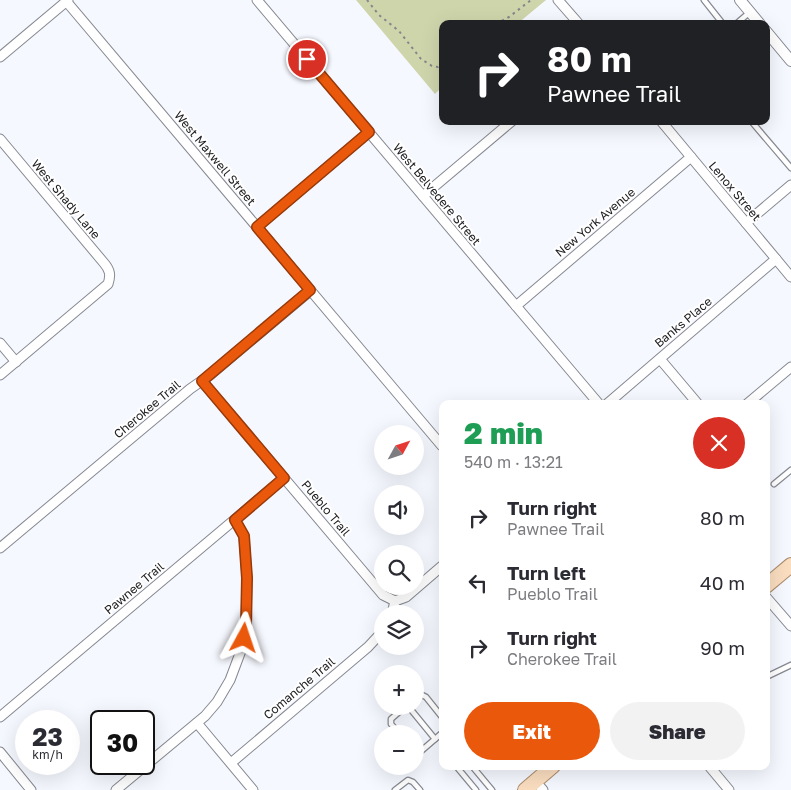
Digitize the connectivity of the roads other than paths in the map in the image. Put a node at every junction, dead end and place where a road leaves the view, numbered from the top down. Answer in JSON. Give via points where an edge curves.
{"nodes":[{"id":1,"x":257,"y":0,"type":"edge"},
{"id":2,"x":558,"y":0,"type":"edge"},
{"id":3,"x":704,"y":0,"type":"edge"},
{"id":4,"x":740,"y":0,"type":"edge"},
{"id":5,"x":67,"y":1,"type":"edge"},
{"id":6,"x":750,"y":12,"type":"junction"},
{"id":7,"x":576,"y":20,"type":"edge"},
{"id":8,"x":721,"y":20,"type":"edge"},
{"id":9,"x":741,"y":20,"type":"edge"},
{"id":10,"x":757,"y":20,"type":"edge"},
{"id":11,"x":770,"y":36,"type":"edge"},
{"id":12,"x":0,"y":57,"type":"edge"},
{"id":13,"x":791,"y":60,"type":"edge"},
{"id":14,"x":507,"y":125,"type":"edge"},
{"id":15,"x":664,"y":125,"type":"edge"},
{"id":16,"x":754,"y":125,"type":"edge"},
{"id":17,"x":369,"y":132,"type":"junction"},
{"id":18,"x":0,"y":139,"type":"edge"},
{"id":19,"x":691,"y":157,"type":"junction"},
{"id":20,"x":791,"y":168,"type":"edge"},
{"id":21,"x":791,"y":184,"type":"edge"},
{"id":22,"x":423,"y":196,"type":"junction"},
{"id":23,"x":746,"y":223,"type":"junction"},
{"id":24,"x":257,"y":227,"type":"junction"},
{"id":25,"x":776,"y":259,"type":"junction"},
{"id":26,"x":791,"y":277,"type":"edge"},
{"id":27,"x":310,"y":290,"type":"junction"},
{"id":28,"x":516,"y":306,"type":"junction"},
{"id":29,"x":0,"y":343,"type":"edge"},
{"id":30,"x":660,"y":359,"type":"junction"},
{"id":31,"x":16,"y":362,"type":"junction"},
{"id":32,"x":791,"y":367,"type":"edge"},
{"id":33,"x":0,"y":375,"type":"edge"},
{"id":34,"x":202,"y":381,"type":"junction"},
{"id":35,"x":596,"y":400,"type":"edge"},
{"id":36,"x":612,"y":400,"type":"edge"},
{"id":37,"x":695,"y":400,"type":"edge"},
{"id":38,"x":752,"y":400,"type":"edge"},
{"id":39,"x":439,"y":442,"type":"edge"},
{"id":40,"x":791,"y":470,"type":"edge"},
{"id":41,"x":284,"y":478,"type":"junction"},
{"id":42,"x":774,"y":484,"type":"dead end"},
{"id":43,"x":235,"y":520,"type":"junction"},
{"id":44,"x":0,"y":548,"type":"edge"},
{"id":45,"x":791,"y":565,"type":"edge"},
{"id":46,"x":439,"y":569,"type":"edge"},
{"id":47,"x":770,"y":583,"type":"edge"},
{"id":48,"x":395,"y":601,"type":"junction"},
{"id":49,"x":770,"y":602,"type":"edge"},
{"id":50,"x":394,"y":605,"type":"edge"},
{"id":51,"x":791,"y":626,"type":"edge"},
{"id":52,"x":374,"y":641,"type":"edge"},
{"id":53,"x":791,"y":665,"type":"edge"},
{"id":54,"x":770,"y":675,"type":"edge"},
{"id":55,"x":424,"y":696,"type":"edge"},
{"id":56,"x":439,"y":713,"type":"edge"},
{"id":57,"x":396,"y":715,"type":"edge"},
{"id":58,"x":415,"y":715,"type":"edge"},
{"id":59,"x":0,"y":717,"type":"edge"},
{"id":60,"x":197,"y":722,"type":"junction"},
{"id":61,"x":392,"y":725,"type":"edge"},
{"id":62,"x":439,"y":736,"type":"edge"},
{"id":63,"x":435,"y":739,"type":"junction"},
{"id":64,"x":424,"y":749,"type":"edge"},
{"id":65,"x":0,"y":752,"type":"edge"},
{"id":66,"x":230,"y":763,"type":"junction"},
{"id":67,"x":459,"y":770,"type":"edge"},
{"id":68,"x":475,"y":770,"type":"edge"},
{"id":69,"x":549,"y":770,"type":"edge"},
{"id":70,"x":713,"y":770,"type":"edge"},
{"id":71,"x":534,"y":787,"type":"edge"},
{"id":72,"x":31,"y":790,"type":"edge"},
{"id":73,"x":116,"y":790,"type":"edge"},
{"id":74,"x":254,"y":790,"type":"edge"},
{"id":75,"x":395,"y":790,"type":"edge"},
{"id":76,"x":420,"y":790,"type":"edge"},
{"id":77,"x":476,"y":790,"type":"edge"},
{"id":78,"x":492,"y":790,"type":"edge"},
{"id":79,"x":729,"y":790,"type":"edge"}],
"edges":[{"from":1,"to":17,"type":"street","name":"West Belvedere Street"},
{"from":2,"to":7,"type":"street"},
{"from":3,"to":8,"type":"lane"},
{"from":4,"to":6,"type":"street"},
{"from":5,"to":12,"type":"street"},
{"from":5,"to":24,"type":"street","name":"West Maxwell Street"},
{"from":6,"to":9,"type":"lane"},
{"from":6,"to":10,"type":"street"},
{"from":11,"to":13,"type":"street"},
{"from":14,"to":22,"type":"street"},
{"from":15,"to":19,"type":"street","name":"Lenox Street"},
{"from":16,"to":20,"type":"lane"},
{"from":17,"to":22,"type":"street","name":"West Belvedere Street"},
{"from":17,"to":24,"type":"street"},
{"from":18,"to":31,"type":"street","name":"West Shady Lane","via":[[104,263],[110,276],[108,284]]},
{"from":19,"to":23,"type":"street","name":"Lenox Street"},
{"from":19,"to":28,"type":"street","name":"New York Avenue"},
{"from":21,"to":23,"type":"street"},
{"from":22,"to":28,"type":"street","name":"West Belvedere Street"},
{"from":23,"to":25,"type":"street","name":"Lenox Street"},
{"from":24,"to":27,"type":"street","name":"West Maxwell Street"},
{"from":25,"to":26,"type":"street","name":"Lenox Street"},
{"from":25,"to":30,"type":"street","name":"Banks Place"},
{"from":27,"to":34,"type":"street","name":"Cherokee Trail"},
{"from":27,"to":39,"type":"street","name":"West Maxwell Street"},
{"from":28,"to":35,"type":"street","name":"West Belvedere Street"},
{"from":29,"to":31,"type":"street"},
{"from":30,"to":36,"type":"street","name":"Banks Place"},
{"from":30,"to":37,"type":"street"},
{"from":31,"to":33,"type":"street"},
{"from":32,"to":38,"type":"street"},
{"from":34,"to":41,"type":"street","name":"Pueblo Trail"},
{"from":34,"to":44,"type":"street","name":"Cherokee Trail"},
{"from":40,"to":42,"type":"lane"},
{"from":41,"to":43,"type":"street","name":"Pawnee Trail"},
{"from":41,"to":48,"type":"street","name":"Pueblo Trail","via":[[383,595]]},
{"from":43,"to":59,"type":"street","name":"Pawnee Trail"},
{"from":43,"to":60,"type":"street","via":[[244,536],[246,627],[242,648],[226,688]]},
{"from":45,"to":47,"type":"main road"},
{"from":46,"to":48,"type":"street","via":[[406,597]]},
{"from":48,"to":50,"type":"street"},
{"from":49,"to":51,"type":"street"},
{"from":52,"to":66,"type":"street","name":"Comanche Trail"},
{"from":53,"to":54,"type":"lane"},
{"from":55,"to":56,"type":"lane"},
{"from":57,"to":61,"type":"lane","via":[[391,719]]},
{"from":58,"to":63,"type":"lane"},
{"from":60,"to":66,"type":"street"},
{"from":60,"to":73,"type":"street"},
{"from":62,"to":63,"type":"lane"},
{"from":63,"to":64,"type":"lane"},
{"from":65,"to":72,"type":"street"},
{"from":66,"to":74,"type":"street"},
{"from":67,"to":77,"type":"lane"},
{"from":68,"to":78,"type":"lane"},
{"from":69,"to":71,"type":"main road"},
{"from":70,"to":79,"type":"street"},
{"from":75,"to":76,"type":"lane","via":[[408,780]]}]}
